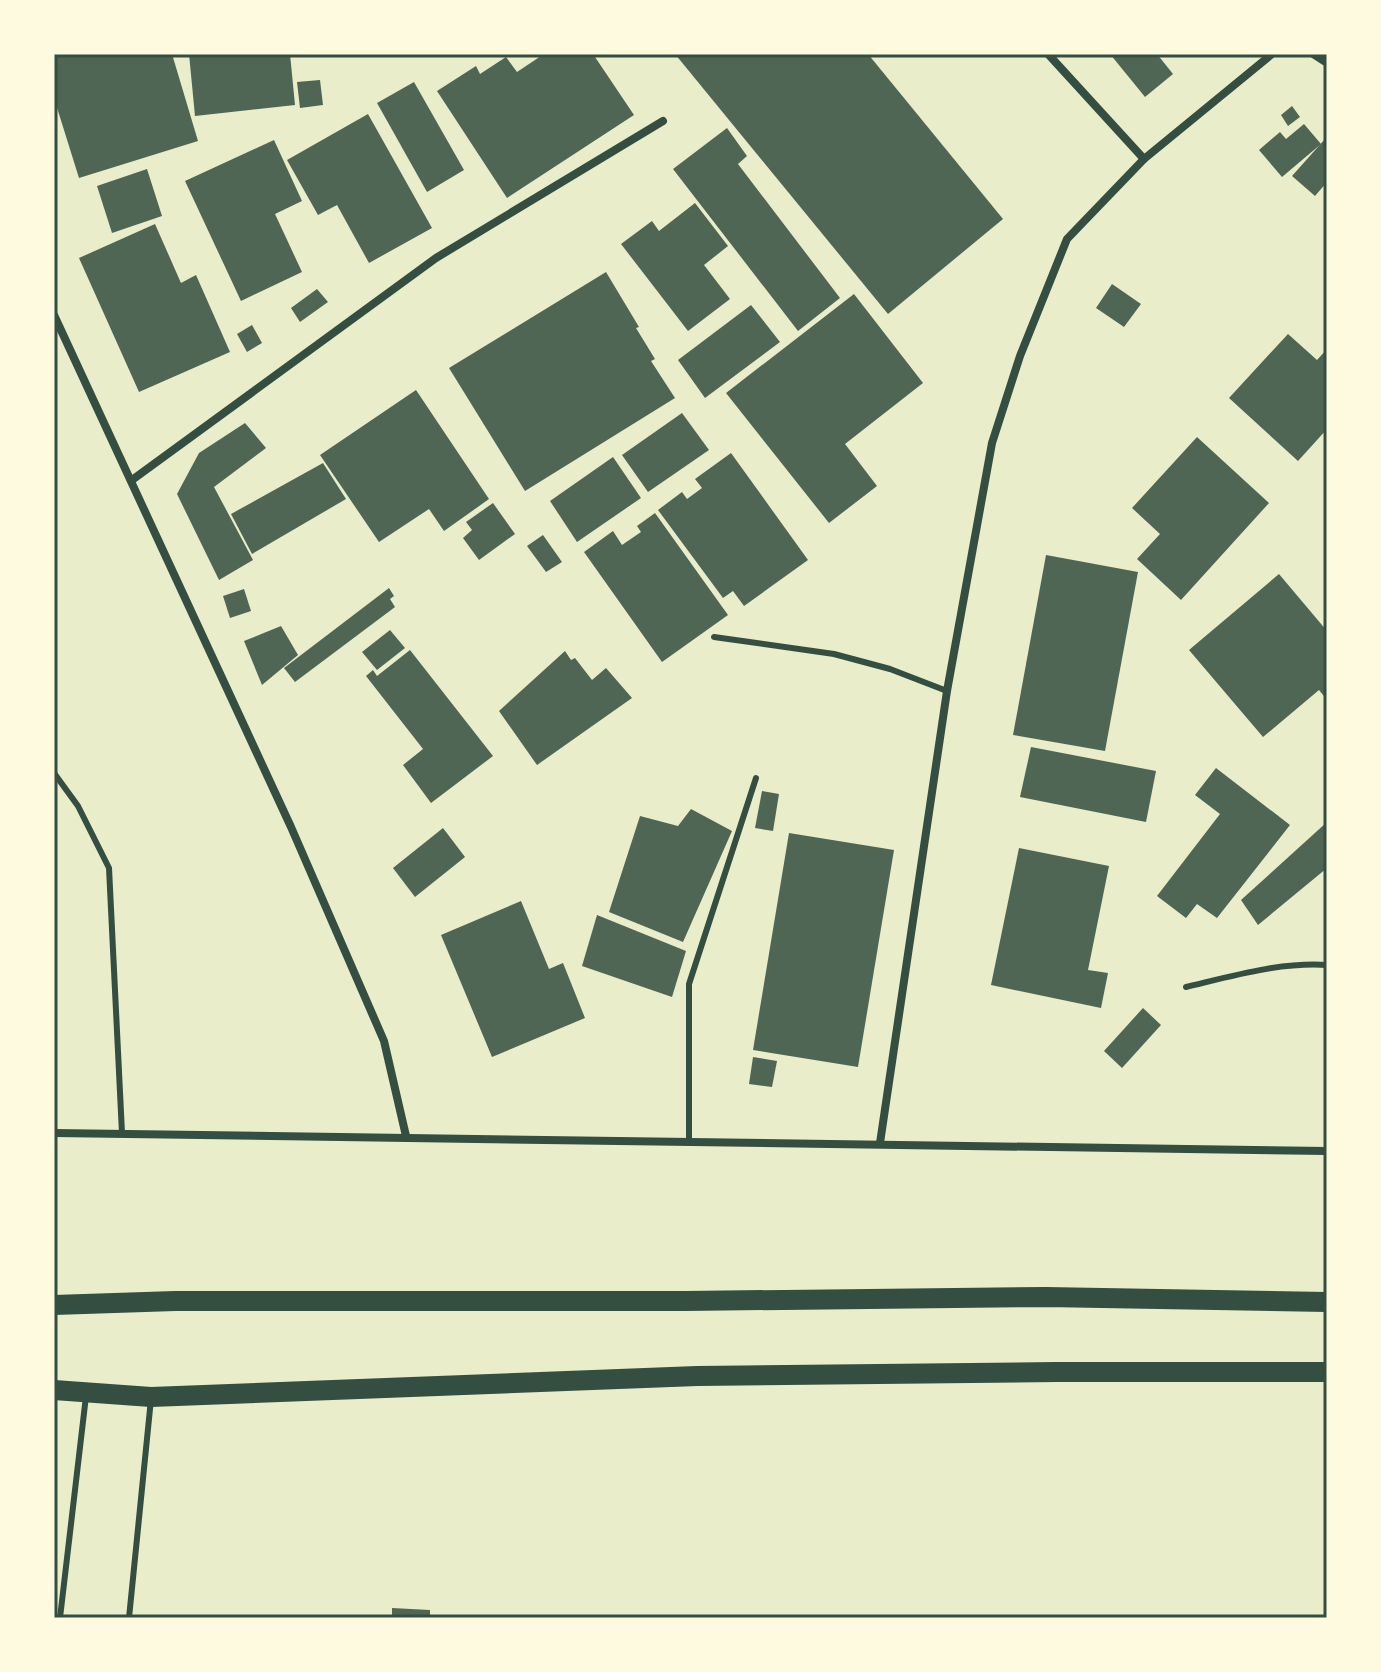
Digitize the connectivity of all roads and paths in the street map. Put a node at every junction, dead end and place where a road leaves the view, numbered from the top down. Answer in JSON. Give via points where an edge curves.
{"nodes":[{"id":1,"x":1048,"y":54,"type":"edge"},
{"id":2,"x":1272,"y":54,"type":"edge"},
{"id":3,"x":1313,"y":54,"type":"edge"},
{"id":4,"x":1327,"y":63,"type":"edge"},
{"id":5,"x":663,"y":121,"type":"dead end"},
{"id":6,"x":1144,"y":159,"type":"junction"},
{"id":7,"x":54,"y":315,"type":"edge"},
{"id":8,"x":132,"y":480,"type":"junction"},
{"id":9,"x":714,"y":637,"type":"dead end"},
{"id":10,"x":947,"y":691,"type":"junction"},
{"id":11,"x":54,"y":773,"type":"edge"},
{"id":12,"x":756,"y":778,"type":"dead end"},
{"id":13,"x":1327,"y":965,"type":"edge"},
{"id":14,"x":1186,"y":987,"type":"dead end"},
{"id":15,"x":54,"y":1133,"type":"edge"},
{"id":16,"x":122,"y":1133,"type":"junction"},
{"id":17,"x":406,"y":1136,"type":"junction"},
{"id":18,"x":689,"y":1141,"type":"junction"},
{"id":19,"x":880,"y":1143,"type":"junction"},
{"id":20,"x":1327,"y":1151,"type":"edge"},
{"id":21,"x":1327,"y":1302,"type":"edge"},
{"id":22,"x":54,"y":1305,"type":"edge"},
{"id":23,"x":1327,"y":1372,"type":"edge"},
{"id":24,"x":54,"y":1390,"type":"edge"},
{"id":25,"x":86,"y":1393,"type":"junction"},
{"id":26,"x":151,"y":1397,"type":"junction"},
{"id":27,"x":60,"y":1618,"type":"edge"},
{"id":28,"x":129,"y":1618,"type":"edge"}],
"edges":[{"from":1,"to":6,"type":"street"},
{"from":2,"to":6,"type":"street"},
{"from":3,"to":4,"type":"street"},
{"from":5,"to":8,"type":"street","via":[[436,258]]},
{"from":6,"to":10,"type":"street","via":[[1067,239],[1020,356],[992,443]]},
{"from":7,"to":8,"type":"street"},
{"from":8,"to":17,"type":"street","via":[[384,1041]]},
{"from":9,"to":10,"type":"lane","via":[[834,654]]},
{"from":10,"to":19,"type":"street"},
{"from":11,"to":16,"type":"lane","via":[[78,806],[109,868]]},
{"from":12,"to":18,"type":"lane","via":[[689,984]]},
{"from":13,"to":14,"type":"lane","via":[[1262,969]]},
{"from":15,"to":16,"type":"street"},
{"from":16,"to":17,"type":"street"},
{"from":17,"to":18,"type":"street"},
{"from":18,"to":19,"type":"street"},
{"from":19,"to":20,"type":"street"},
{"from":21,"to":22,"type":"main road","via":[[1046,1297]]},
{"from":23,"to":26,"type":"main road","via":[[697,1376]]},
{"from":24,"to":25,"type":"main road"},
{"from":25,"to":26,"type":"main road"},
{"from":25,"to":27,"type":"lane"},
{"from":26,"to":28,"type":"lane"}]}
